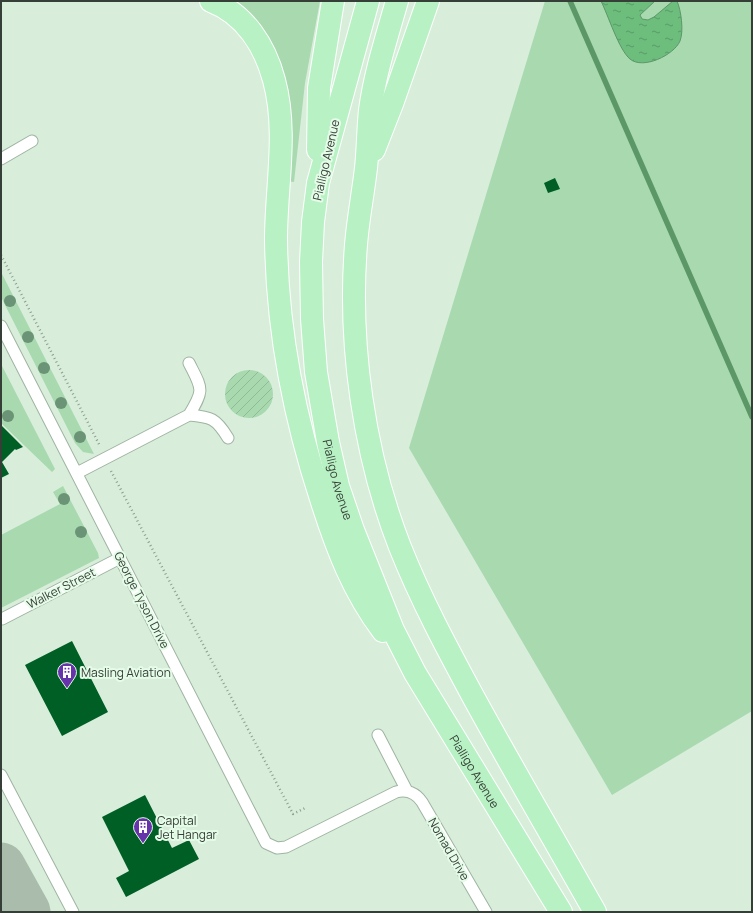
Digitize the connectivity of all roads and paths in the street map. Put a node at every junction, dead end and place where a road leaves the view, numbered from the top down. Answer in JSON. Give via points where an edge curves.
{"nodes":[{"id":1,"x":211,"y":1,"type":"edge"},
{"id":2,"x":333,"y":1,"type":"edge"},
{"id":3,"x":368,"y":1,"type":"edge"},
{"id":4,"x":397,"y":1,"type":"edge"},
{"id":5,"x":428,"y":1,"type":"edge"},
{"id":6,"x":32,"y":141,"type":"dead end"},
{"id":7,"x":1,"y":159,"type":"edge"},
{"id":8,"x":366,"y":170,"type":"junction"},
{"id":9,"x":318,"y":183,"type":"junction"},
{"id":10,"x":1,"y":255,"type":"edge"},
{"id":11,"x":1,"y":326,"type":"edge"},
{"id":12,"x":189,"y":363,"type":"dead end"},
{"id":13,"x":189,"y":415,"type":"junction"},
{"id":14,"x":228,"y":438,"type":"dead end"},
{"id":15,"x":105,"y":459,"type":"junction"},
{"id":16,"x":77,"y":473,"type":"junction"},
{"id":17,"x":120,"y":558,"type":"junction"},
{"id":18,"x":2,"y":618,"type":"edge"},
{"id":19,"x":415,"y":673,"type":"junction"},
{"id":20,"x":378,"y":735,"type":"dead end"},
{"id":21,"x":1,"y":775,"type":"edge"},
{"id":22,"x":407,"y":791,"type":"junction"},
{"id":23,"x":305,"y":808,"type":"dead end"},
{"id":24,"x":73,"y":912,"type":"edge"},
{"id":25,"x":486,"y":912,"type":"edge"},
{"id":26,"x":560,"y":912,"type":"edge"},
{"id":27,"x":595,"y":912,"type":"edge"}],
"edges":[{"from":1,"to":19,"type":"main road","via":[[228,10],[252,31],[269,63],[278,97],[280,148],[276,225],[279,302],[296,412],[318,491],[338,551],[354,586]]},
{"from":2,"to":9,"type":"main road","via":[[320,88]]},
{"from":3,"to":9,"type":"main road","name":"Pialligo Avenue"},
{"from":4,"to":8,"type":"main road","via":[[370,108]]},
{"from":5,"to":8,"type":"main road"},
{"from":6,"to":7,"type":"lane"},
{"from":8,"to":27,"type":"main road","via":[[360,200],[356,247],[356,341],[368,436],[388,512],[412,575],[438,631],[502,750]]},
{"from":9,"to":19,"type":"main road","name":"Pialligo Avenue","via":[[311,262],[312,319],[316,372],[328,442],[338,486],[366,566]]},
{"from":10,"to":15,"type":"path"},
{"from":11,"to":16,"type":"lane","name":"George Tyson Drive"},
{"from":12,"to":13,"type":"lane","via":[[201,389]]},
{"from":13,"to":14,"type":"lane","via":[[206,416],[215,421]]},
{"from":13,"to":15,"type":"lane"},
{"from":15,"to":16,"type":"lane"},
{"from":15,"to":23,"type":"path","via":[[294,814]]},
{"from":16,"to":17,"type":"lane","name":"George Tyson Drive"},
{"from":17,"to":18,"type":"lane","name":"Walker Street"},
{"from":17,"to":22,"type":"lane","name":"George Tyson Drive","via":[[268,844],[277,848],[286,847],[396,792]]},
{"from":19,"to":26,"type":"main road","name":"Pialligo Avenue"},
{"from":20,"to":22,"type":"lane"},
{"from":21,"to":24,"type":"lane"},
{"from":22,"to":25,"type":"lane","name":"Nomad Drive","via":[[422,802]]}]}
